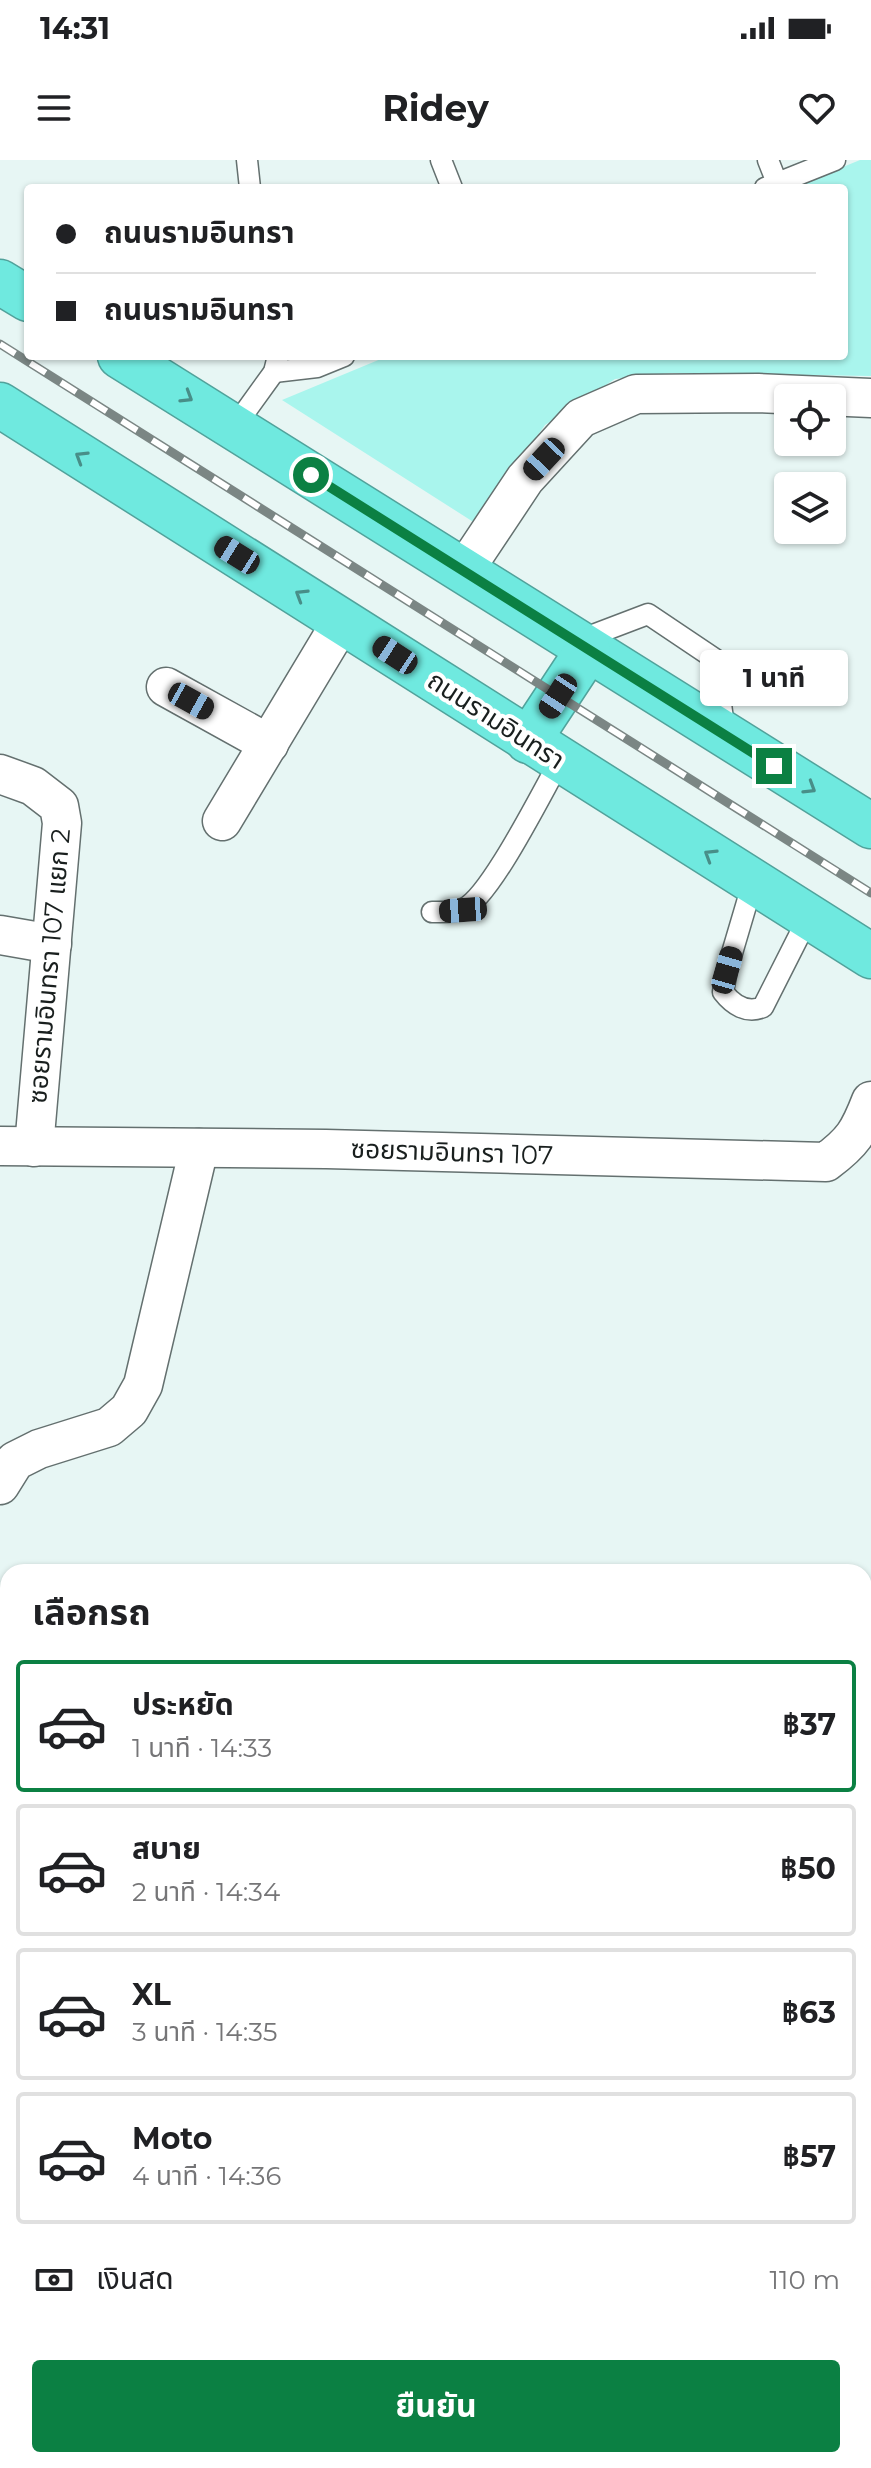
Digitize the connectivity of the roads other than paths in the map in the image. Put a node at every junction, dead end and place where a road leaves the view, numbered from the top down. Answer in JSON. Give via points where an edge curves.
{"nodes":[{"id":1,"x":247,"y":160,"type":"edge"},
{"id":2,"x":441,"y":160,"type":"edge"},
{"id":3,"x":768,"y":160,"type":"edge"},
{"id":4,"x":835,"y":160,"type":"edge"},
{"id":5,"x":250,"y":184,"type":"edge"},
{"id":6,"x":450,"y":184,"type":"edge"},
{"id":7,"x":771,"y":184,"type":"edge"},
{"id":8,"x":776,"y":184,"type":"edge"},
{"id":9,"x":0,"y":282,"type":"edge"},
{"id":10,"x":24,"y":297,"type":"edge"},
{"id":11,"x":127,"y":360,"type":"edge"},
{"id":12,"x":334,"y":360,"type":"edge"},
{"id":13,"x":276,"y":364,"type":"edge"},
{"id":14,"x":871,"y":398,"type":"edge"},
{"id":15,"x":0,"y":405,"type":"edge"},
{"id":16,"x":235,"y":426,"type":"junction"},
{"id":17,"x":463,"y":572,"type":"junction"},
{"id":18,"x":342,"y":621,"type":"junction"},
{"id":19,"x":580,"y":646,"type":"junction"},
{"id":20,"x":166,"y":687,"type":"dead end"},
{"id":21,"x":726,"y":737,"type":"junction"},
{"id":22,"x":269,"y":744,"type":"junction"},
{"id":23,"x":544,"y":751,"type":"junction"},
{"id":24,"x":0,"y":774,"type":"edge"},
{"id":25,"x":222,"y":821,"type":"dead end"},
{"id":26,"x":871,"y":826,"type":"edge"},
{"id":27,"x":753,"y":882,"type":"junction"},
{"id":28,"x":432,"y":912,"type":"dead end"},
{"id":29,"x":808,"y":918,"type":"junction"},
{"id":30,"x":0,"y":935,"type":"edge"},
{"id":31,"x":52,"y":944,"type":"junction"},
{"id":32,"x":871,"y":956,"type":"edge"},
{"id":33,"x":871,"y":1101,"type":"edge"},
{"id":34,"x":17,"y":1146,"type":"edge"},
{"id":35,"x":199,"y":1148,"type":"junction"},
{"id":36,"x":0,"y":1485,"type":"edge"}],
"edges":[{"from":1,"to":5,"type":"lane"},
{"from":2,"to":6,"type":"lane"},
{"from":3,"to":7,"type":"lane"},
{"from":4,"to":8,"type":"lane"},
{"from":9,"to":10,"type":"highway"},
{"from":11,"to":16,"type":"highway","one_way":true},
{"from":12,"to":13,"type":"lane","via":[[317,367]]},
{"from":13,"to":16,"type":"lane"},
{"from":14,"to":17,"type":"street","via":[[636,394],[581,418],[525,479]]},
{"from":18,"to":15,"type":"highway","name":"ถนนรามอินทรา","one_way":true},
{"from":16,"to":17,"type":"highway"},
{"from":17,"to":19,"type":"highway"},
{"from":18,"to":22,"type":"street"},
{"from":18,"to":23,"type":"highway","name":"ถนนรามอินทรา"},
{"from":19,"to":21,"type":"highway"},
{"from":19,"to":21,"type":"lane","via":[[648,614],[715,659]]},
{"from":19,"to":23,"type":"highway"},
{"from":20,"to":22,"type":"street"},
{"from":21,"to":26,"type":"highway","one_way":true},
{"from":22,"to":25,"type":"street"},
{"from":27,"to":23,"type":"highway","name":"ถนนรามอินทรา","one_way":true},
{"from":23,"to":28,"type":"lane","via":[[496,873],[463,910]]},
{"from":24,"to":31,"type":"street","name":"ซอยรามอินทรา 107 แยก 2","via":[[33,786],[59,806]]},
{"from":27,"to":29,"type":"highway","name":"ถนนรามอินทรา"},
{"from":27,"to":29,"type":"lane","via":[[723,992],[740,1008],[763,1007]]},
{"from":29,"to":32,"type":"highway","name":"ถนนรามอินทรา"},
{"from":30,"to":31,"type":"street"},
{"from":31,"to":34,"type":"street","name":"ซอยรามอินทรา 107 แยก 2"},
{"from":33,"to":35,"type":"street","name":"ซอยรามอินทรา 107","via":[[858,1133],[826,1162]]},
{"from":34,"to":35,"type":"street","name":"ซอยรามอินทรา 107"},
{"from":35,"to":36,"type":"street","via":[[143,1385],[129,1410],[109,1427],[15,1461]]}]}
